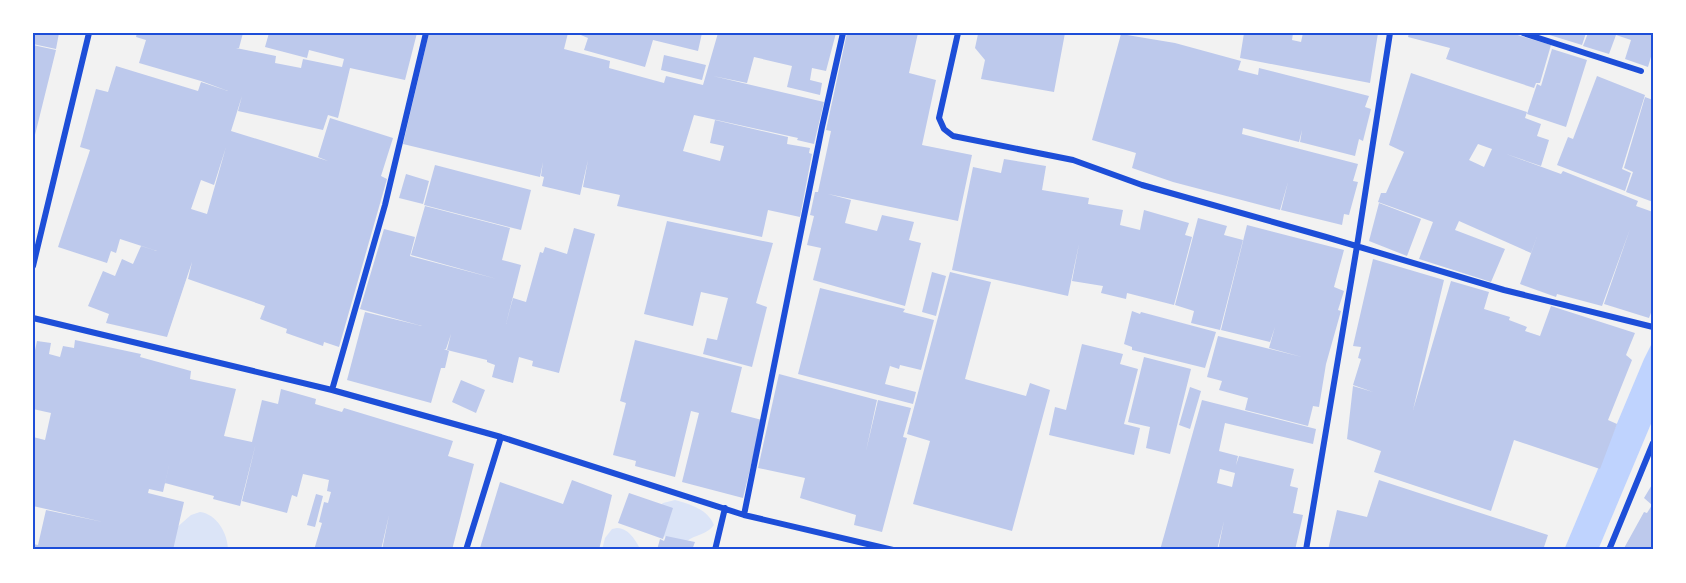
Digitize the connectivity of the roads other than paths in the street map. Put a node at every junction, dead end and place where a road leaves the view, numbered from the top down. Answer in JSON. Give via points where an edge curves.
{"nodes":[{"id":1,"x":89,"y":33,"type":"edge"},
{"id":2,"x":426,"y":33,"type":"edge"},
{"id":3,"x":843,"y":33,"type":"edge"},
{"id":4,"x":958,"y":33,"type":"edge"},
{"id":5,"x":1390,"y":33,"type":"edge"},
{"id":6,"x":1523,"y":33,"type":"edge"},
{"id":7,"x":1641,"y":71,"type":"dead end"},
{"id":8,"x":1357,"y":246,"type":"junction"},
{"id":9,"x":33,"y":266,"type":"edge"},
{"id":10,"x":33,"y":318,"type":"edge"},
{"id":11,"x":1653,"y":327,"type":"edge"},
{"id":12,"x":332,"y":390,"type":"junction"},
{"id":13,"x":501,"y":437,"type":"junction"},
{"id":14,"x":1653,"y":443,"type":"edge"},
{"id":15,"x":725,"y":508,"type":"junction"},
{"id":16,"x":744,"y":514,"type":"junction"},
{"id":17,"x":466,"y":550,"type":"edge"},
{"id":18,"x":715,"y":550,"type":"edge"},
{"id":19,"x":893,"y":550,"type":"edge"},
{"id":20,"x":1306,"y":550,"type":"edge"},
{"id":21,"x":1610,"y":550,"type":"edge"}],
"edges":[{"from":1,"to":9,"type":"street"},
{"from":2,"to":12,"type":"street","via":[[385,205]]},
{"from":3,"to":16,"type":"street"},
{"from":4,"to":8,"type":"street","via":[[939,118],[953,136],[1073,160],[1142,185]]},
{"from":5,"to":8,"type":"street"},
{"from":6,"to":7,"type":"street"},
{"from":8,"to":11,"type":"street","via":[[1504,290]]},
{"from":8,"to":20,"type":"street"},
{"from":10,"to":12,"type":"street"},
{"from":12,"to":13,"type":"street"},
{"from":13,"to":15,"type":"street"},
{"from":13,"to":17,"type":"street"},
{"from":14,"to":21,"type":"street"},
{"from":15,"to":16,"type":"street"},
{"from":15,"to":18,"type":"street"},
{"from":16,"to":19,"type":"street"}]}
